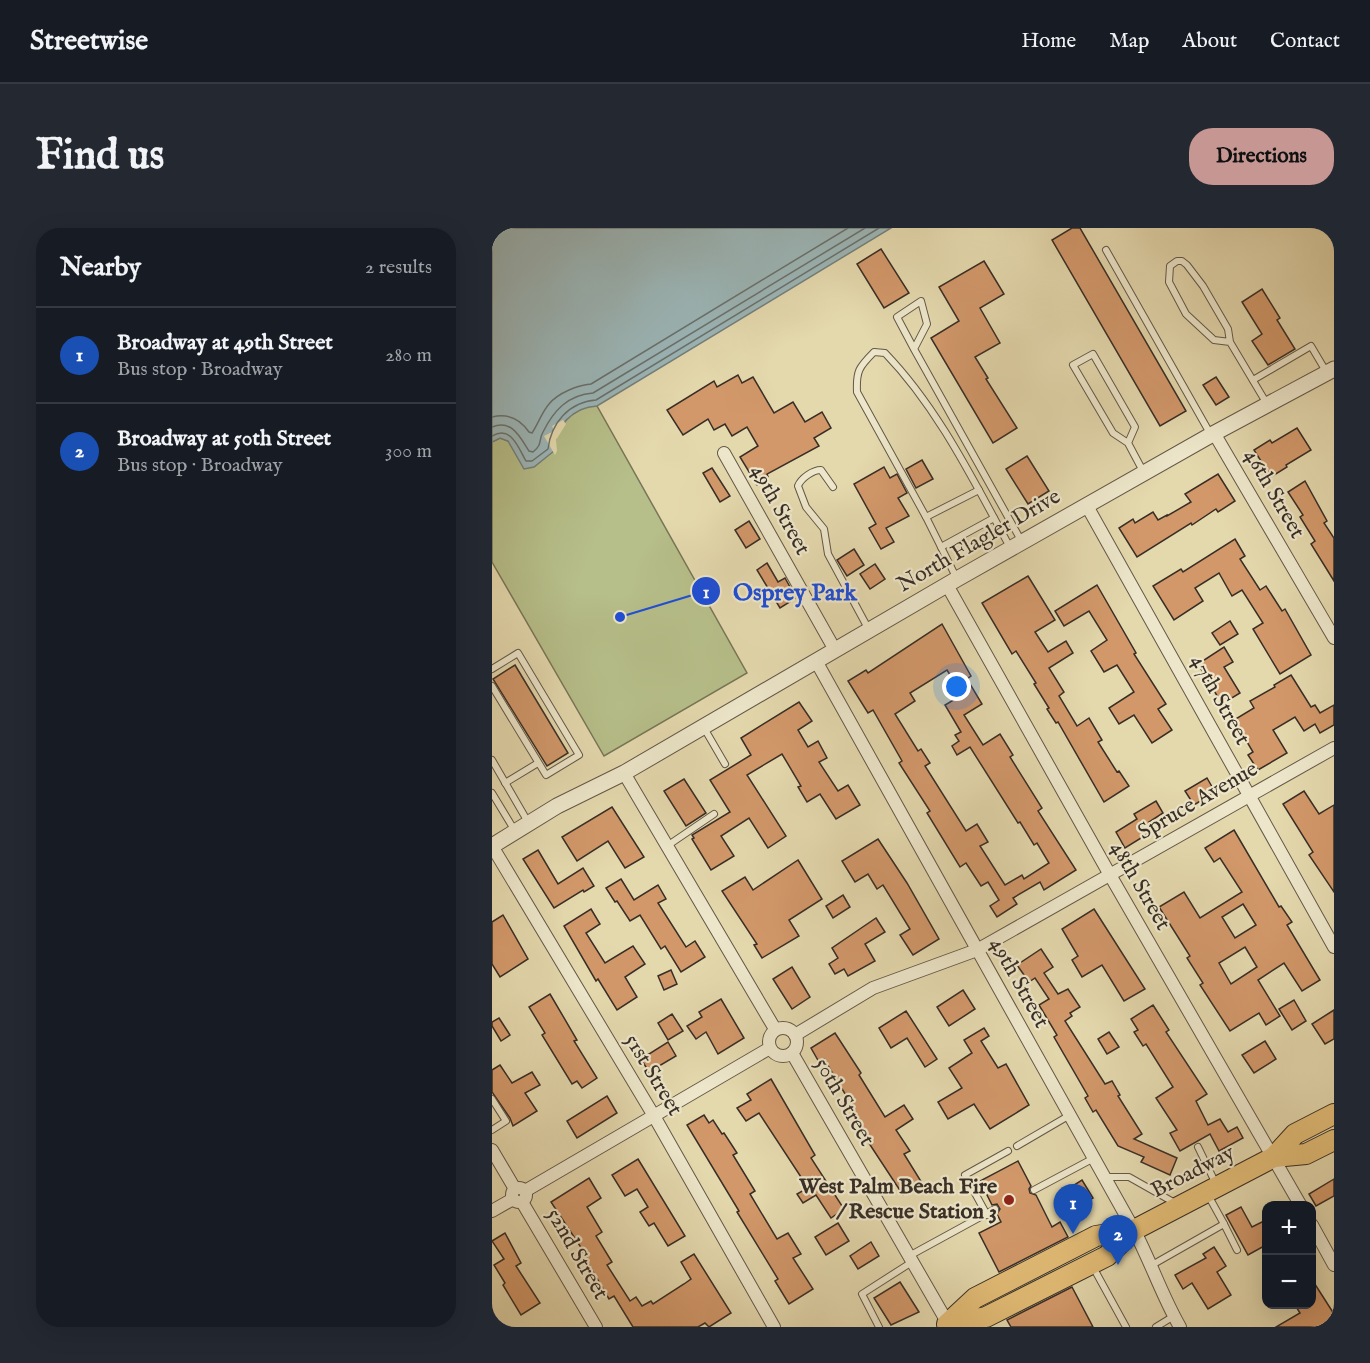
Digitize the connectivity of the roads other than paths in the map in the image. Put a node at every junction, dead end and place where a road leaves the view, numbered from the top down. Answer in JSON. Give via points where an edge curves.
{"nodes":[{"id":1,"x":1106,"y":250,"type":"dead end"},
{"id":2,"x":1230,"y":342,"type":"junction"},
{"id":3,"x":914,"y":349,"type":"junction"},
{"id":4,"x":1330,"y":371,"type":"edge"},
{"id":5,"x":1253,"y":380,"type":"junction"},
{"id":6,"x":1268,"y":405,"type":"junction"},
{"id":7,"x":1213,"y":434,"type":"junction"},
{"id":8,"x":1128,"y":443,"type":"junction"},
{"id":9,"x":724,"y":453,"type":"dead end"},
{"id":10,"x":1144,"y":473,"type":"junction"},
{"id":11,"x":833,"y":488,"type":"dead end"},
{"id":12,"x":979,"y":490,"type":"junction"},
{"id":13,"x":1087,"y":506,"type":"junction"},
{"id":14,"x":926,"y":517,"type":"junction"},
{"id":15,"x":994,"y":518,"type":"junction"},
{"id":16,"x":1017,"y":546,"type":"junction"},
{"id":17,"x":941,"y":547,"type":"junction"},
{"id":18,"x":952,"y":582,"type":"junction"},
{"id":19,"x":870,"y":630,"type":"junction"},
{"id":20,"x":1334,"y":638,"type":"edge"},
{"id":21,"x":836,"y":650,"type":"junction"},
{"id":22,"x":816,"y":661,"type":"junction"},
{"id":23,"x":492,"y":669,"type":"edge"},
{"id":24,"x":492,"y":686,"type":"edge"},
{"id":25,"x":704,"y":727,"type":"junction"},
{"id":26,"x":1334,"y":748,"type":"edge"},
{"id":27,"x":492,"y":760,"type":"edge"},
{"id":28,"x":538,"y":763,"type":"junction"},
{"id":29,"x":725,"y":764,"type":"dead end"},
{"id":30,"x":624,"y":773,"type":"junction"},
{"id":31,"x":505,"y":783,"type":"junction"},
{"id":32,"x":492,"y":793,"type":"edge"},
{"id":33,"x":1249,"y":796,"type":"junction"},
{"id":34,"x":714,"y":814,"type":"dead end"},
{"id":35,"x":521,"y":827,"type":"junction"},
{"id":36,"x":492,"y":846,"type":"edge"},
{"id":37,"x":667,"y":846,"type":"junction"},
{"id":38,"x":1110,"y":876,"type":"junction"},
{"id":39,"x":1334,"y":947,"type":"edge"},
{"id":40,"x":977,"y":950,"type":"junction"},
{"id":41,"x":775,"y":1029,"type":"junction"},
{"id":42,"x":795,"y":1035,"type":"junction"},
{"id":43,"x":770,"y":1048,"type":"junction"},
{"id":44,"x":792,"y":1053,"type":"junction"},
{"id":45,"x":492,"y":1099,"type":"edge"},
{"id":46,"x":1334,"y":1114,"type":"edge"},
{"id":47,"x":1070,"y":1115,"type":"junction"},
{"id":48,"x":654,"y":1116,"type":"junction"},
{"id":49,"x":492,"y":1130,"type":"edge"},
{"id":50,"x":1334,"y":1140,"type":"edge"},
{"id":51,"x":1017,"y":1146,"type":"dead end"},
{"id":52,"x":1198,"y":1147,"type":"dead end"},
{"id":53,"x":492,"y":1150,"type":"edge"},
{"id":54,"x":1008,"y":1151,"type":"dead end"},
{"id":55,"x":1274,"y":1157,"type":"junction"},
{"id":56,"x":1094,"y":1158,"type":"junction"},
{"id":57,"x":1105,"y":1178,"type":"junction"},
{"id":58,"x":1212,"y":1189,"type":"junction"},
{"id":59,"x":1034,"y":1190,"type":"dead end"},
{"id":60,"x":519,"y":1195,"type":"junction"},
{"id":61,"x":1298,"y":1201,"type":"edge"},
{"id":62,"x":1180,"y":1206,"type":"junction"},
{"id":63,"x":995,"y":1209,"type":"dead end"},
{"id":64,"x":492,"y":1211,"type":"edge"},
{"id":65,"x":987,"y":1215,"type":"junction"},
{"id":66,"x":1224,"y":1224,"type":"junction"},
{"id":67,"x":1134,"y":1230,"type":"junction"},
{"id":68,"x":1316,"y":1234,"type":"edge"},
{"id":69,"x":1237,"y":1250,"type":"dead end"},
{"id":70,"x":911,"y":1260,"type":"junction"},
{"id":71,"x":1092,"y":1263,"type":"junction"},
{"id":72,"x":1152,"y":1265,"type":"junction"},
{"id":73,"x":1334,"y":1265,"type":"edge"},
{"id":74,"x":988,"y":1322,"type":"edge"},
{"id":75,"x":1177,"y":1322,"type":"edge"},
{"id":76,"x":947,"y":1326,"type":"edge"},
{"id":77,"x":596,"y":1327,"type":"edge"},
{"id":78,"x":774,"y":1327,"type":"edge"},
{"id":79,"x":879,"y":1327,"type":"edge"},
{"id":80,"x":1126,"y":1327,"type":"edge"},
{"id":81,"x":1156,"y":1327,"type":"edge"}],
"edges":[{"from":1,"to":7,"type":"lane"},
{"from":2,"to":2,"type":"lane","via":[[1228,329],[1187,265],[1177,261],[1170,266],[1169,282],[1186,314],[1214,340]]},
{"from":2,"to":5,"type":"lane"},
{"from":3,"to":3,"type":"lane","via":[[897,317],[921,301],[927,324]]},
{"from":3,"to":16,"type":"lane"},
{"from":4,"to":5,"type":"lane","via":[[1311,346]]},
{"from":4,"to":6,"type":"street","name":"North Flagler Drive"},
{"from":5,"to":6,"type":"lane"},
{"from":6,"to":7,"type":"street","name":"North Flagler Drive"},
{"from":7,"to":10,"type":"street","name":"North Flagler Drive"},
{"from":7,"to":20,"type":"street","name":"46th Street"},
{"from":8,"to":8,"type":"lane","via":[[1113,433],[1073,365],[1092,354],[1135,427]]},
{"from":8,"to":10,"type":"lane"},
{"from":9,"to":21,"type":"street","name":"49th Street"},
{"from":10,"to":13,"type":"street","name":"North Flagler Drive"},
{"from":11,"to":19,"type":"lane","via":[[821,470],[802,479],[798,486],[806,507],[824,529],[828,554]]},
{"from":12,"to":14,"type":"lane"},
{"from":12,"to":14,"type":"lane","via":[[945,431],[896,364],[885,353],[874,352],[856,374],[857,392]]},
{"from":12,"to":15,"type":"lane"},
{"from":13,"to":16,"type":"street","name":"North Flagler Drive"},
{"from":13,"to":33,"type":"street","name":"47th Street"},
{"from":14,"to":17,"type":"lane"},
{"from":15,"to":16,"type":"lane"},
{"from":15,"to":17,"type":"lane"},
{"from":16,"to":18,"type":"street","name":"North Flagler Drive"},
{"from":17,"to":18,"type":"lane"},
{"from":18,"to":19,"type":"street","name":"North Flagler Drive"},
{"from":18,"to":38,"type":"street","name":"48th Street"},
{"from":19,"to":21,"type":"street","name":"North Flagler Drive"},
{"from":21,"to":22,"type":"street","name":"North Flagler Drive"},
{"from":22,"to":25,"type":"street","name":"North Flagler Drive"},
{"from":22,"to":40,"type":"street","name":"49th Street"},
{"from":23,"to":28,"type":"lane","via":[[518,652],[579,755],[546,775]]},
{"from":24,"to":28,"type":"lane"},
{"from":25,"to":29,"type":"lane"},
{"from":25,"to":30,"type":"street","name":"North Flagler Drive"},
{"from":26,"to":33,"type":"street","name":"Spruce Avenue"},
{"from":27,"to":31,"type":"lane"},
{"from":28,"to":31,"type":"lane"},
{"from":30,"to":35,"type":"street","name":"North Flagler Drive"},
{"from":30,"to":37,"type":"street"},
{"from":31,"to":35,"type":"lane"},
{"from":32,"to":35,"type":"lane"},
{"from":33,"to":38,"type":"street","name":"Spruce Avenue"},
{"from":33,"to":39,"type":"street","name":"47th Street"},
{"from":34,"to":37,"type":"lane"},
{"from":35,"to":36,"type":"street","name":"North Flagler Drive"},
{"from":36,"to":48,"type":"street","name":"51st Street"},
{"from":37,"to":41,"type":"street"},
{"from":38,"to":40,"type":"street","name":"Spruce Avenue"},
{"from":38,"to":55,"type":"street","name":"48th Street"},
{"from":40,"to":42,"type":"street","name":"Spruce Avenue","via":[[873,988]]},
{"from":40,"to":47,"type":"street","name":"49th Street"},
{"from":41,"to":42,"type":"street","via":[[788,1029]]},
{"from":41,"to":43,"type":"street","via":[[770,1036]]},
{"from":42,"to":44,"type":"street","via":[[797,1044]]},
{"from":43,"to":44,"type":"street","via":[[780,1056]]},
{"from":43,"to":48,"type":"street"},
{"from":44,"to":70,"type":"street","name":"50th Street"},
{"from":45,"to":49,"type":"lane","via":[[506,1121]]},
{"from":46,"to":55,"type":"main road","name":"Broadway","via":[[1294,1134]]},
{"from":47,"to":51,"type":"lane"},
{"from":47,"to":56,"type":"street","name":"49th Street"},
{"from":48,"to":60,"type":"street"},
{"from":48,"to":78,"type":"street","name":"51st Street"},
{"from":50,"to":55,"type":"main road","name":"Broadway","via":[[1306,1154]]},
{"from":52,"to":58,"type":"lane"},
{"from":53,"to":60,"type":"street","name":"52nd Street"},
{"from":54,"to":65,"type":"lane","via":[[964,1175]]},
{"from":55,"to":58,"type":"main road","name":"Broadway"},
{"from":55,"to":61,"type":"street","name":"48th Street"},
{"from":56,"to":57,"type":"street","name":"49th Street"},
{"from":56,"to":59,"type":"lane"},
{"from":57,"to":62,"type":"lane","via":[[1129,1177]]},
{"from":57,"to":67,"type":"street","name":"49th Street"},
{"from":58,"to":62,"type":"main road","name":"Broadway"},
{"from":58,"to":66,"type":"lane"},
{"from":60,"to":64,"type":"street"},
{"from":60,"to":77,"type":"street","name":"52nd Street"},
{"from":62,"to":67,"type":"main road","name":"Broadway"},
{"from":63,"to":65,"type":"lane"},
{"from":65,"to":70,"type":"lane"},
{"from":66,"to":69,"type":"lane"},
{"from":66,"to":72,"type":"lane"},
{"from":67,"to":71,"type":"main road","name":"Broadway","via":[[1107,1256]]},
{"from":67,"to":72,"type":"street","name":"49th Street"},
{"from":67,"to":76,"type":"main road","name":"Broadway","via":[[1096,1236],[975,1298]]},
{"from":68,"to":73,"type":"street"},
{"from":70,"to":76,"type":"street","name":"50th Street"},
{"from":70,"to":79,"type":"lane","via":[[862,1294]]},
{"from":71,"to":74,"type":"main road","name":"Broadway"},
{"from":71,"to":80,"type":"lane"},
{"from":72,"to":75,"type":"street","name":"49th Street"},
{"from":74,"to":76,"type":"main road","name":"Broadway"},
{"from":75,"to":81,"type":"lane"}]}
